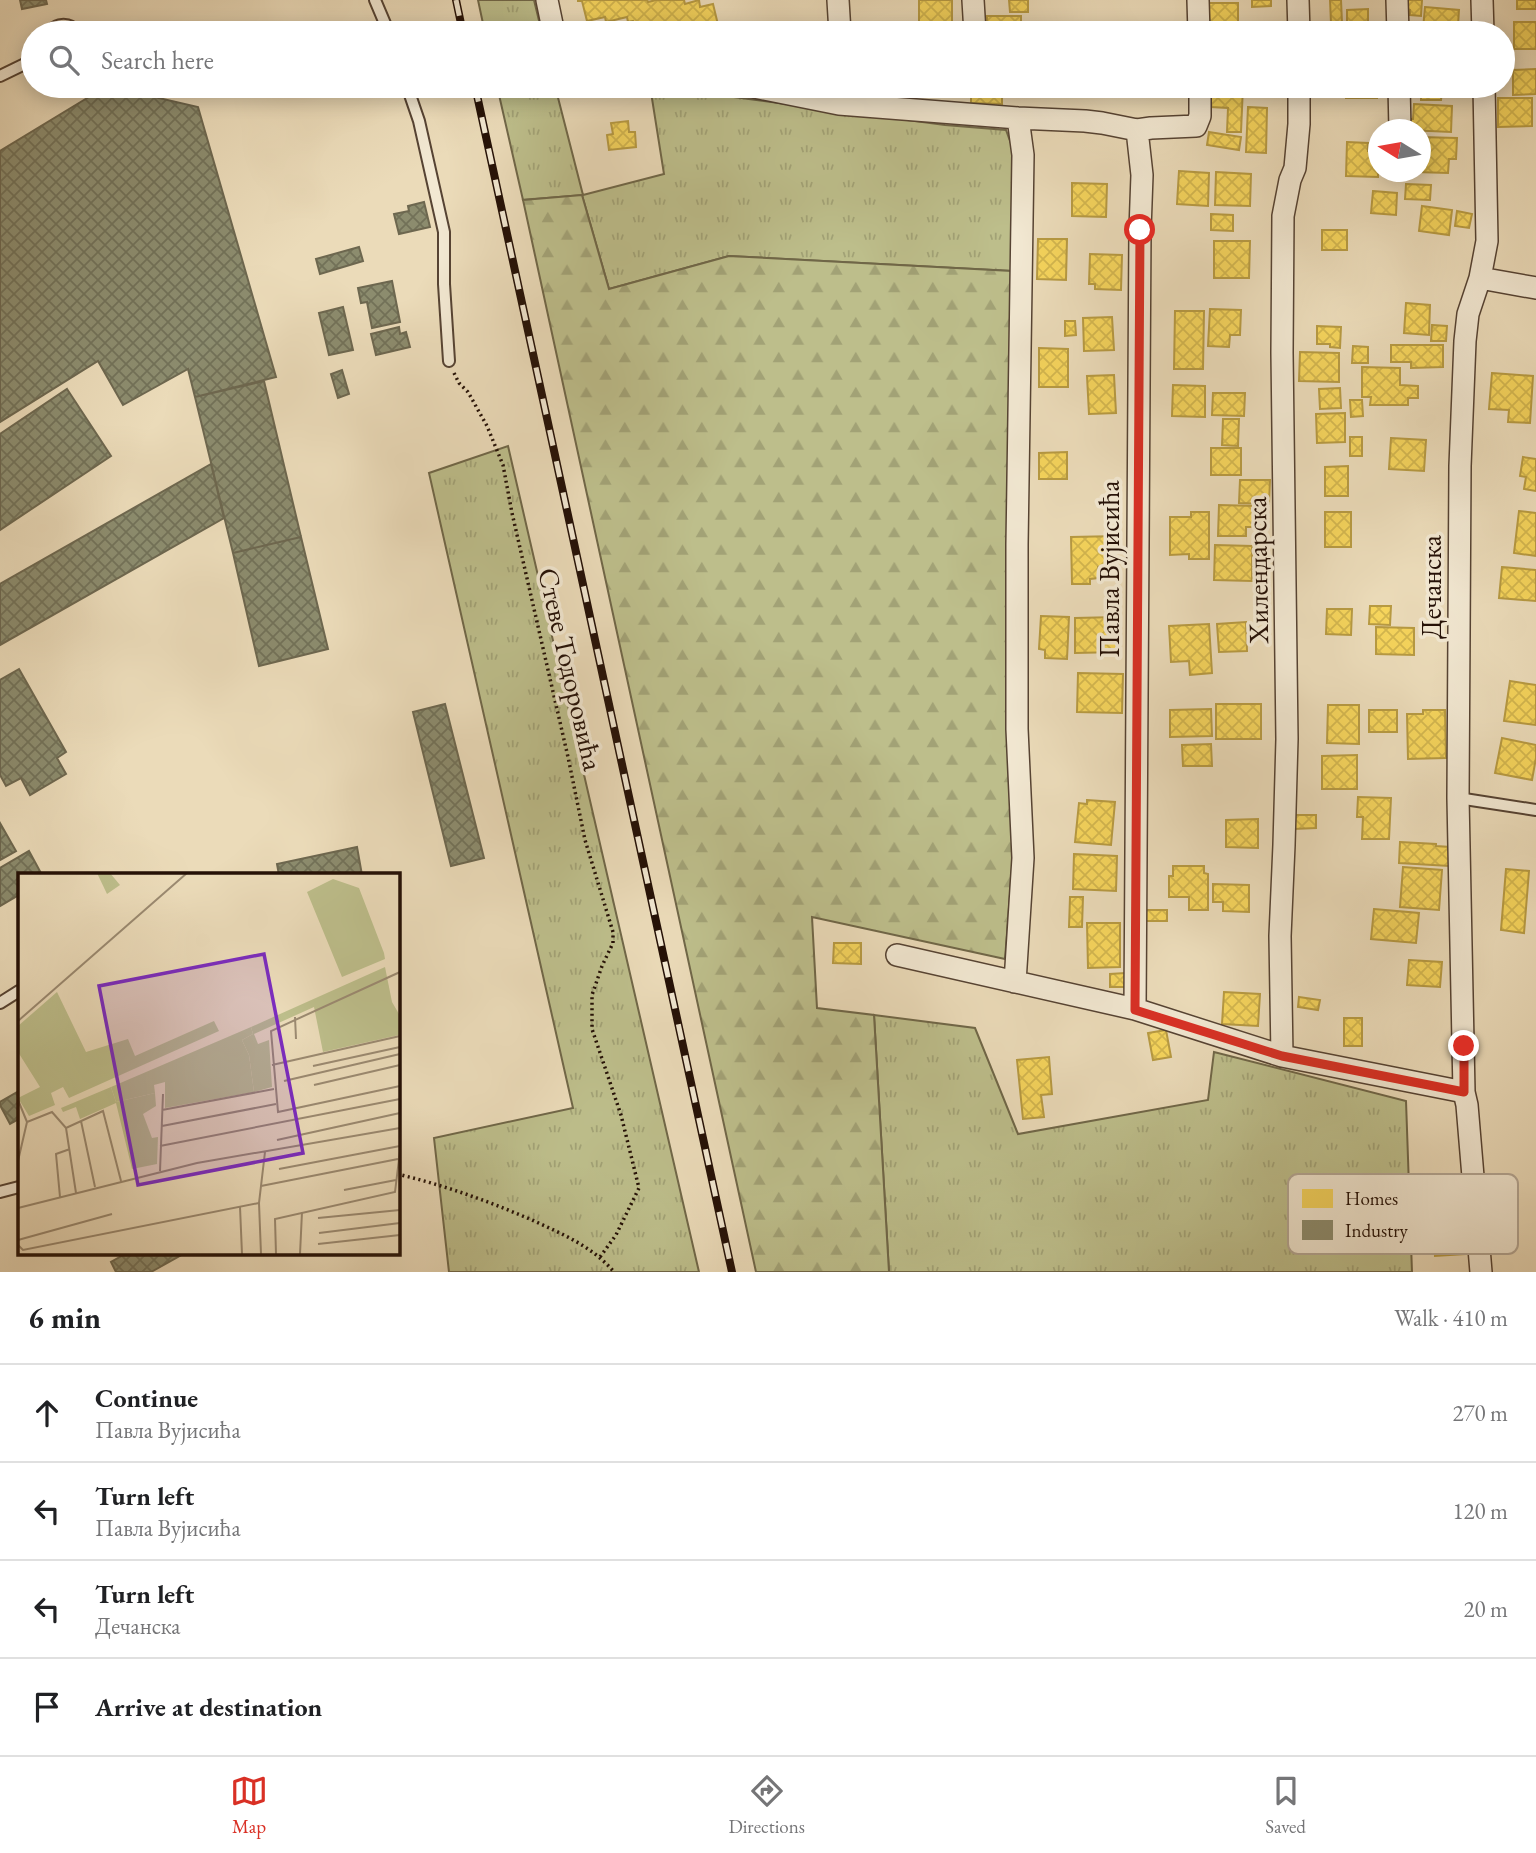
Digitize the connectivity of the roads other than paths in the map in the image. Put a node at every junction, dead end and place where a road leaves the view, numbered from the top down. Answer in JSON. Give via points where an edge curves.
{"nodes":[{"id":1,"x":375,"y":0,"type":"edge"},
{"id":2,"x":548,"y":0,"type":"edge"},
{"id":3,"x":838,"y":0,"type":"edge"},
{"id":4,"x":973,"y":0,"type":"edge"},
{"id":5,"x":1198,"y":0,"type":"edge"},
{"id":6,"x":1298,"y":0,"type":"edge"},
{"id":7,"x":1397,"y":0,"type":"edge"},
{"id":8,"x":1482,"y":0,"type":"edge"},
{"id":9,"x":384,"y":21,"type":"edge"},
{"id":10,"x":552,"y":21,"type":"edge"},
{"id":11,"x":839,"y":21,"type":"edge"},
{"id":12,"x":974,"y":21,"type":"edge"},
{"id":13,"x":1199,"y":21,"type":"edge"},
{"id":14,"x":1298,"y":21,"type":"edge"},
{"id":15,"x":1398,"y":21,"type":"edge"},
{"id":16,"x":1483,"y":21,"type":"edge"},
{"id":17,"x":21,"y":66,"type":"edge"},
{"id":18,"x":0,"y":76,"type":"edge"},
{"id":19,"x":411,"y":98,"type":"edge"},
{"id":20,"x":863,"y":98,"type":"edge"},
{"id":21,"x":1200,"y":98,"type":"edge"},
{"id":22,"x":1299,"y":98,"type":"edge"},
{"id":23,"x":1399,"y":98,"type":"edge"},
{"id":24,"x":1484,"y":98,"type":"edge"},
{"id":25,"x":1018,"y":118,"type":"junction"},
{"id":26,"x":1400,"y":119,"type":"edge"},
{"id":27,"x":1137,"y":130,"type":"junction"},
{"id":28,"x":1480,"y":278,"type":"junction"},
{"id":29,"x":1536,"y":288,"type":"edge"},
{"id":30,"x":449,"y":361,"type":"road end"},
{"id":31,"x":1458,"y":799,"type":"junction"},
{"id":32,"x":1536,"y":810,"type":"edge"},
{"id":33,"x":897,"y":956,"type":"dead end"},
{"id":34,"x":1015,"y":982,"type":"junction"},
{"id":35,"x":18,"y":992,"type":"edge"},
{"id":36,"x":0,"y":1003,"type":"edge"},
{"id":37,"x":1135,"y":1010,"type":"junction"},
{"id":38,"x":1282,"y":1056,"type":"junction"},
{"id":39,"x":1464,"y":1092,"type":"junction"},
{"id":40,"x":1473,"y":1174,"type":"edge"},
{"id":41,"x":18,"y":1187,"type":"edge"},
{"id":42,"x":0,"y":1192,"type":"edge"},
{"id":43,"x":1479,"y":1254,"type":"edge"},
{"id":44,"x":1481,"y":1272,"type":"edge"}],
"edges":[{"from":1,"to":9,"type":"lane"},
{"from":2,"to":10,"type":"street"},
{"from":3,"to":11,"type":"street"},
{"from":4,"to":12,"type":"street"},
{"from":5,"to":13,"type":"street"},
{"from":6,"to":14,"type":"street"},
{"from":7,"to":15,"type":"street"},
{"from":8,"to":16,"type":"street"},
{"from":17,"to":18,"type":"lane"},
{"from":19,"to":30,"type":"lane","via":[[444,232]]},
{"from":20,"to":25,"type":"street"},
{"from":21,"to":27,"type":"street","via":[[1196,126]]},
{"from":22,"to":38,"type":"street","name":"Хилендарска","via":[[1295,168],[1283,216],[1287,739],[1280,936]]},
{"from":23,"to":26,"type":"street"},
{"from":24,"to":28,"type":"street","name":"Дечанска","via":[[1487,241]]},
{"from":25,"to":27,"type":"street","via":[[1094,122]]},
{"from":25,"to":34,"type":"street","via":[[1023,155],[1017,729],[1023,858]]},
{"from":27,"to":37,"type":"street","name":"Павла Вујисића","via":[[1143,175]]},
{"from":28,"to":29,"type":"street"},
{"from":28,"to":31,"type":"street","name":"Дечанска","via":[[1468,314],[1461,429]]},
{"from":31,"to":32,"type":"lane"},
{"from":31,"to":39,"type":"street","name":"Дечанска"},
{"from":33,"to":34,"type":"street"},
{"from":34,"to":37,"type":"street"},
{"from":35,"to":36,"type":"lane"},
{"from":37,"to":38,"type":"street"},
{"from":38,"to":39,"type":"street"},
{"from":39,"to":40,"type":"street","name":"Дечанска"},
{"from":41,"to":42,"type":"lane"},
{"from":43,"to":44,"type":"street","name":"Дечанска"}]}
